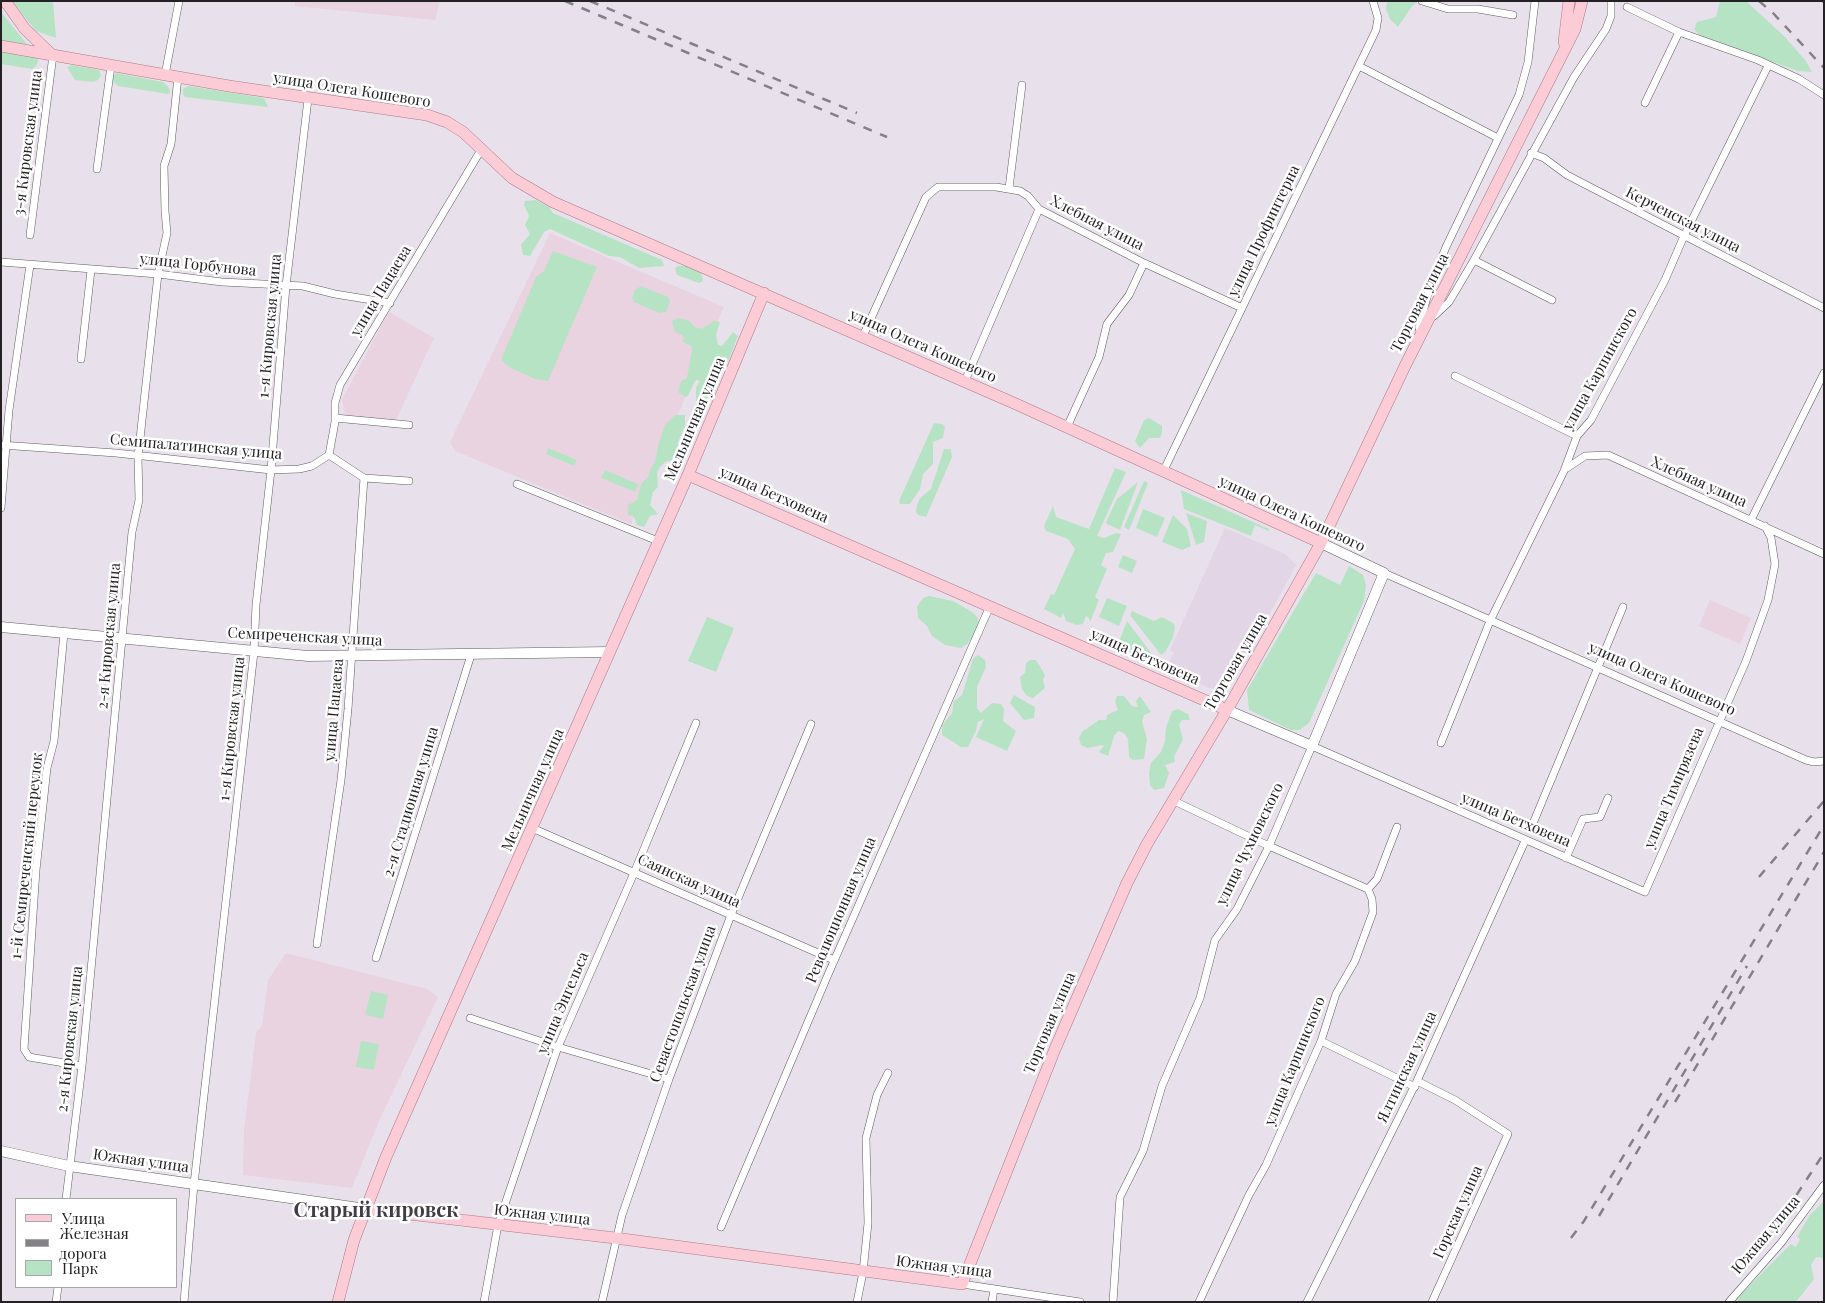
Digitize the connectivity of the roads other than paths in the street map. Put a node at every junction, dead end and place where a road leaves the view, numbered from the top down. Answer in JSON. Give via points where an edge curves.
{"nodes":[{"id":1,"x":5,"y":1,"type":"edge"},
{"id":2,"x":179,"y":1,"type":"edge"},
{"id":3,"x":1373,"y":1,"type":"edge"},
{"id":4,"x":1422,"y":1,"type":"edge"},
{"id":5,"x":1536,"y":1,"type":"edge"},
{"id":6,"x":1569,"y":1,"type":"edge"},
{"id":7,"x":1582,"y":1,"type":"edge"},
{"id":8,"x":1611,"y":1,"type":"edge"},
{"id":9,"x":1628,"y":7,"type":"dead end"},
{"id":10,"x":1514,"y":15,"type":"dead end"},
{"id":11,"x":1680,"y":32,"type":"junction"},
{"id":12,"x":1,"y":46,"type":"edge"},
{"id":13,"x":33,"y":46,"type":"junction"},
{"id":14,"x":53,"y":55,"type":"junction"},
{"id":15,"x":1557,"y":64,"type":"junction"},
{"id":16,"x":111,"y":66,"type":"junction"},
{"id":17,"x":1359,"y":66,"type":"junction"},
{"id":18,"x":1768,"y":66,"type":"junction"},
{"id":19,"x":165,"y":75,"type":"junction"},
{"id":20,"x":178,"y":78,"type":"junction"},
{"id":21,"x":1022,"y":85,"type":"dead end"},
{"id":22,"x":1824,"y":95,"type":"edge"},
{"id":23,"x":308,"y":99,"type":"junction"},
{"id":24,"x":1645,"y":103,"type":"dead end"},
{"id":25,"x":1498,"y":138,"type":"junction"},
{"id":26,"x":481,"y":150,"type":"junction"},
{"id":27,"x":1531,"y":153,"type":"junction"},
{"id":28,"x":98,"y":169,"type":"dead end"},
{"id":29,"x":1009,"y":188,"type":"junction"},
{"id":30,"x":1039,"y":209,"type":"junction"},
{"id":31,"x":30,"y":235,"type":"dead end"},
{"id":32,"x":1684,"y":236,"type":"junction"},
{"id":33,"x":1474,"y":260,"type":"junction"},
{"id":34,"x":1,"y":262,"type":"edge"},
{"id":35,"x":1144,"y":262,"type":"junction"},
{"id":36,"x":30,"y":265,"type":"junction"},
{"id":37,"x":91,"y":270,"type":"junction"},
{"id":38,"x":158,"y":274,"type":"junction"},
{"id":39,"x":286,"y":286,"type":"junction"},
{"id":40,"x":764,"y":293,"type":"junction"},
{"id":41,"x":1552,"y":300,"type":"dead end"},
{"id":42,"x":390,"y":303,"type":"junction"},
{"id":43,"x":1242,"y":308,"type":"junction"},
{"id":44,"x":1824,"y":308,"type":"edge"},
{"id":45,"x":1427,"y":323,"type":"junction"},
{"id":46,"x":863,"y":336,"type":"junction"},
{"id":47,"x":1410,"y":357,"type":"junction"},
{"id":48,"x":82,"y":359,"type":"dead end"},
{"id":49,"x":1824,"y":374,"type":"edge"},
{"id":50,"x":1455,"y":376,"type":"dead end"},
{"id":51,"x":964,"y":381,"type":"junction"},
{"id":52,"x":335,"y":418,"type":"junction"},
{"id":53,"x":409,"y":425,"type":"dead end"},
{"id":54,"x":1067,"y":428,"type":"junction"},
{"id":55,"x":1577,"y":436,"type":"junction"},
{"id":56,"x":4,"y":445,"type":"edge"},
{"id":57,"x":329,"y":455,"type":"junction"},
{"id":58,"x":138,"y":457,"type":"junction"},
{"id":59,"x":271,"y":470,"type":"junction"},
{"id":60,"x":1564,"y":471,"type":"junction"},
{"id":61,"x":1164,"y":472,"type":"junction"},
{"id":62,"x":688,"y":474,"type":"junction"},
{"id":63,"x":364,"y":478,"type":"junction"},
{"id":64,"x":409,"y":481,"type":"dead end"},
{"id":65,"x":517,"y":484,"type":"dead end"},
{"id":66,"x":1,"y":508,"type":"edge"},
{"id":67,"x":1751,"y":520,"type":"junction"},
{"id":68,"x":1764,"y":526,"type":"junction"},
{"id":69,"x":658,"y":541,"type":"junction"},
{"id":70,"x":1321,"y":543,"type":"junction"},
{"id":71,"x":1824,"y":554,"type":"edge"},
{"id":72,"x":1384,"y":573,"type":"junction"},
{"id":73,"x":990,"y":606,"type":"junction"},
{"id":74,"x":1623,"y":607,"type":"dead end"},
{"id":75,"x":1490,"y":621,"type":"junction"},
{"id":76,"x":1,"y":627,"type":"edge"},
{"id":77,"x":64,"y":633,"type":"junction"},
{"id":78,"x":123,"y":638,"type":"junction"},
{"id":79,"x":254,"y":652,"type":"junction"},
{"id":80,"x":609,"y":652,"type":"junction"},
{"id":81,"x":471,"y":655,"type":"junction"},
{"id":82,"x":352,"y":657,"type":"junction"},
{"id":83,"x":1597,"y":668,"type":"junction"},
{"id":84,"x":1227,"y":710,"type":"junction"},
{"id":85,"x":1718,"y":720,"type":"junction"},
{"id":86,"x":696,"y":723,"type":"dead end"},
{"id":87,"x":811,"y":724,"type":"dead end"},
{"id":88,"x":1441,"y":743,"type":"dead end"},
{"id":89,"x":1312,"y":746,"type":"junction"},
{"id":90,"x":1824,"y":760,"type":"edge"},
{"id":91,"x":1608,"y":798,"type":"dead end"},
{"id":92,"x":1172,"y":800,"type":"junction"},
{"id":93,"x":1534,"y":821,"type":"dead end"},
{"id":94,"x":1397,"y":827,"type":"dead end"},
{"id":95,"x":532,"y":828,"type":"junction"},
{"id":96,"x":1525,"y":841,"type":"junction"},
{"id":97,"x":1269,"y":846,"type":"junction"},
{"id":98,"x":1566,"y":858,"type":"junction"},
{"id":99,"x":634,"y":873,"type":"junction"},
{"id":100,"x":1368,"y":889,"type":"junction"},
{"id":101,"x":1645,"y":892,"type":"joint"},
{"id":102,"x":730,"y":915,"type":"junction"},
{"id":103,"x":317,"y":944,"type":"dead end"},
{"id":104,"x":376,"y":958,"type":"dead end"},
{"id":105,"x":834,"y":960,"type":"junction"},
{"id":106,"x":470,"y":1018,"type":"dead end"},
{"id":107,"x":1320,"y":1041,"type":"junction"},
{"id":108,"x":558,"y":1047,"type":"junction"},
{"id":109,"x":82,"y":1066,"type":"junction"},
{"id":110,"x":888,"y":1073,"type":"dead end"},
{"id":111,"x":669,"y":1079,"type":"junction"},
{"id":112,"x":1416,"y":1084,"type":"junction"},
{"id":113,"x":1,"y":1151,"type":"edge"},
{"id":114,"x":69,"y":1166,"type":"junction"},
{"id":115,"x":194,"y":1184,"type":"junction"},
{"id":116,"x":1824,"y":1185,"type":"edge"},
{"id":117,"x":66,"y":1198,"type":"edge"},
{"id":118,"x":366,"y":1209,"type":"junction"},
{"id":119,"x":498,"y":1226,"type":"junction"},
{"id":120,"x":721,"y":1227,"type":"dead end"},
{"id":121,"x":615,"y":1238,"type":"junction"},
{"id":122,"x":863,"y":1272,"type":"junction"},
{"id":123,"x":962,"y":1284,"type":"junction"},
{"id":124,"x":58,"y":1288,"type":"edge"},
{"id":125,"x":994,"y":1289,"type":"junction"},
{"id":126,"x":56,"y":1302,"type":"edge"},
{"id":127,"x":184,"y":1302,"type":"edge"},
{"id":128,"x":338,"y":1302,"type":"edge"},
{"id":129,"x":484,"y":1302,"type":"edge"},
{"id":130,"x":602,"y":1302,"type":"edge"},
{"id":131,"x":857,"y":1302,"type":"edge"},
{"id":132,"x":992,"y":1302,"type":"edge"},
{"id":133,"x":1080,"y":1302,"type":"edge"},
{"id":134,"x":1113,"y":1302,"type":"edge"},
{"id":135,"x":1199,"y":1302,"type":"edge"},
{"id":136,"x":1307,"y":1302,"type":"edge"},
{"id":137,"x":1432,"y":1302,"type":"edge"},
{"id":138,"x":1729,"y":1302,"type":"edge"}],
"edges":[{"from":1,"to":13,"type":"main road"},
{"from":2,"to":19,"type":"street"},
{"from":3,"to":17,"type":"street","name":"улица Профинтерна","via":[[1378,18],[1376,30]]},
{"from":4,"to":10,"type":"street","via":[[1448,9],[1478,9]]},
{"from":5,"to":25,"type":"street","via":[[1524,80]]},
{"from":6,"to":15,"type":"main road","name":"Торговая улица","via":[[1565,38]]},
{"from":7,"to":15,"type":"main road","name":"Торговая улица","via":[[1575,29]]},
{"from":8,"to":27,"type":"street","via":[[1611,16],[1606,29],[1574,77]]},
{"from":9,"to":11,"type":"street"},
{"from":11,"to":18,"type":"street"},
{"from":11,"to":24,"type":"street"},
{"from":12,"to":13,"type":"main road","name":"улица Олега Кошевого"},
{"from":13,"to":14,"type":"main road","name":"улица Олега Кошевого"},
{"from":14,"to":16,"type":"main road","name":"улица Олега Кошевого"},
{"from":14,"to":31,"type":"street","name":"3-я Кировская улица"},
{"from":15,"to":45,"type":"main road","name":"Торговая улица"},
{"from":16,"to":19,"type":"main road","name":"улица Олега Кошевого"},
{"from":16,"to":28,"type":"street"},
{"from":17,"to":25,"type":"street"},
{"from":17,"to":43,"type":"street","name":"улица Профинтерна"},
{"from":18,"to":22,"type":"street","via":[[1799,79]]},
{"from":18,"to":32,"type":"street","name":"улица Карпинского"},
{"from":19,"to":20,"type":"main road","name":"улица Олега Кошевого"},
{"from":20,"to":23,"type":"main road","name":"улица Олега Кошевого"},
{"from":20,"to":38,"type":"street","name":"2-я Кировская улица","via":[[164,175],[167,233]]},
{"from":21,"to":29,"type":"street"},
{"from":23,"to":26,"type":"main road","name":"улица Олега Кошевого","via":[[427,115],[463,132]]},
{"from":23,"to":39,"type":"street","name":"1-я Кировская улица"},
{"from":25,"to":47,"type":"street","via":[[1443,254],[1429,289]]},
{"from":26,"to":40,"type":"main road","name":"улица Олега Кошевого","via":[[512,178],[553,202]]},
{"from":26,"to":42,"type":"street","name":"улица Пацаева"},
{"from":27,"to":32,"type":"street","name":"Керченская улица"},
{"from":27,"to":33,"type":"street"},
{"from":29,"to":30,"type":"street","name":"Хлебная улица","via":[[1028,196]]},
{"from":29,"to":46,"type":"street","name":"Хлебная улица","via":[[938,186],[926,196]]},
{"from":30,"to":35,"type":"street","name":"Хлебная улица"},
{"from":30,"to":51,"type":"street"},
{"from":32,"to":44,"type":"street","name":"Керченская улица"},
{"from":32,"to":55,"type":"street","name":"улица Карпинского","via":[[1591,420]]},
{"from":33,"to":41,"type":"street"},
{"from":33,"to":45,"type":"street","via":[[1448,302]]},
{"from":34,"to":36,"type":"street","name":"улица Горбунова"},
{"from":35,"to":43,"type":"street","name":"Хлебная улица"},
{"from":35,"to":54,"type":"street","via":[[1129,295],[1107,324],[1100,357]]},
{"from":36,"to":37,"type":"street","name":"улица Горбунова"},
{"from":36,"to":56,"type":"street"},
{"from":37,"to":38,"type":"street","name":"улица Горбунова"},
{"from":37,"to":48,"type":"street"},
{"from":38,"to":39,"type":"street","name":"улица Горбунова"},
{"from":38,"to":58,"type":"street","name":"2-я Кировская улица"},
{"from":39,"to":42,"type":"street","name":"улица Горбунова","via":[[314,287],[335,294]]},
{"from":39,"to":59,"type":"street","name":"1-я Кировская улица"},
{"from":40,"to":46,"type":"main road","name":"улица Олега Кошевого"},
{"from":40,"to":62,"type":"main road","name":"Мельничная улица"},
{"from":42,"to":52,"type":"street","name":"улица Пацаева","via":[[340,385]]},
{"from":43,"to":61,"type":"street","name":"улица Профинтерна"},
{"from":45,"to":47,"type":"main road","name":"Торговая улица"},
{"from":46,"to":51,"type":"main road","name":"улица Олега Кошевого"},
{"from":47,"to":70,"type":"main road","name":"Торговая улица"},
{"from":49,"to":67,"type":"street"},
{"from":50,"to":55,"type":"street"},
{"from":51,"to":54,"type":"main road","name":"улица Олега Кошевого"},
{"from":52,"to":53,"type":"street"},
{"from":52,"to":57,"type":"street","name":"улица Пацаева"},
{"from":54,"to":61,"type":"main road","name":"улица Олега Кошевого"},
{"from":55,"to":60,"type":"street","name":"улица Карпинского"},
{"from":56,"to":58,"type":"street","name":"Семипалатинская улица"},
{"from":56,"to":66,"type":"street"},
{"from":57,"to":59,"type":"street","name":"Семипалатинская улица","via":[[299,470]]},
{"from":57,"to":63,"type":"street"},
{"from":58,"to":59,"type":"street","name":"Семипалатинская улица"},
{"from":58,"to":78,"type":"street","name":"2-я Кировская улица","via":[[139,500],[132,532]]},
{"from":59,"to":79,"type":"street","name":"1-я Кировская улица"},
{"from":60,"to":67,"type":"street","name":"Хлебная улица","via":[[1585,456],[1608,455]]},
{"from":60,"to":75,"type":"street","name":"улица Карпинского"},
{"from":61,"to":70,"type":"main road","name":"улица Олега Кошевого"},
{"from":62,"to":69,"type":"main road","name":"Мельничная улица"},
{"from":62,"to":73,"type":"main road","name":"улица Бетховена"},
{"from":63,"to":64,"type":"street"},
{"from":63,"to":82,"type":"street","name":"улица Пацаева"},
{"from":65,"to":69,"type":"street"},
{"from":67,"to":68,"type":"street","name":"Хлебная улица"},
{"from":68,"to":71,"type":"street","name":"Хлебная улица"},
{"from":68,"to":85,"type":"street","name":"улица Тимирязева","via":[[1774,550],[1774,576],[1757,633]]},
{"from":69,"to":80,"type":"main road","name":"Мельничная улица"},
{"from":70,"to":72,"type":"street","name":"улица Олега Кошевого"},
{"from":70,"to":84,"type":"main road","name":"Торговая улица"},
{"from":72,"to":75,"type":"street","name":"улица Олега Кошевого"},
{"from":72,"to":89,"type":"street","name":"улица Чухновского"},
{"from":73,"to":84,"type":"main road","name":"улица Бетховена"},
{"from":73,"to":105,"type":"street","name":"Революционная улица"},
{"from":74,"to":83,"type":"street"},
{"from":75,"to":83,"type":"street","name":"улица Олега Кошевого"},
{"from":75,"to":88,"type":"street","name":"улица Карпинского"},
{"from":76,"to":77,"type":"street","name":"Семиреченская улица"},
{"from":77,"to":78,"type":"street","name":"Семиреченская улица"},
{"from":77,"to":109,"type":"street","name":"1-й Семиреченский переулок","via":[[54,742],[47,768],[36,870],[24,1049],[29,1057]]},
{"from":78,"to":79,"type":"street","name":"Семиреченская улица"},
{"from":78,"to":109,"type":"street","name":"2-я Кировская улица"},
{"from":79,"to":82,"type":"street","name":"Семиреченская улица"},
{"from":79,"to":115,"type":"street","name":"1-я Кировская улица"},
{"from":80,"to":81,"type":"street","name":"Семиреченская улица"},
{"from":80,"to":95,"type":"main road","name":"Мельничная улица"},
{"from":81,"to":82,"type":"street","name":"Семиреченская улица"},
{"from":81,"to":104,"type":"street","name":"2-я Стадионная улица"},
{"from":82,"to":103,"type":"street","name":"улица Пацаева","via":[[341,780]]},
{"from":83,"to":85,"type":"street","name":"улица Олега Кошевого"},
{"from":83,"to":93,"type":"street"},
{"from":84,"to":89,"type":"street","name":"улица Бетховена"},
{"from":84,"to":92,"type":"main road","name":"Торговая улица"},
{"from":85,"to":90,"type":"street","name":"улица Олега Кошевого","via":[[1814,762]]},
{"from":85,"to":101,"type":"street","name":"улица Тимирязева"},
{"from":86,"to":99,"type":"street","name":"улица Энгельса"},
{"from":87,"to":102,"type":"street","name":"Севастопольская улица"},
{"from":89,"to":96,"type":"street","name":"улица Бетховена"},
{"from":89,"to":97,"type":"street","name":"улица Чухновского"},
{"from":91,"to":98,"type":"street","via":[[1600,817],[1583,819]]},
{"from":92,"to":97,"type":"street"},
{"from":92,"to":123,"type":"main road","name":"Торговая улица","via":[[1128,883],[1054,1049]]},
{"from":94,"to":100,"type":"street","via":[[1377,879]]},
{"from":95,"to":99,"type":"street","name":"Саянская улица"},
{"from":95,"to":118,"type":"main road","name":"Мельничная улица"},
{"from":96,"to":98,"type":"street","name":"улица Бетховена"},
{"from":96,"to":112,"type":"street","name":"Ялтинская улица"},
{"from":97,"to":100,"type":"street"},
{"from":97,"to":134,"type":"street","name":"улица Чухновского","via":[[1237,909],[1215,940],[1200,998],[1162,1086],[1143,1151],[1120,1196]]},
{"from":98,"to":101,"type":"street","name":"улица Бетховена"},
{"from":99,"to":102,"type":"street","name":"Саянская улица"},
{"from":99,"to":108,"type":"street","name":"улица Энгельса"},
{"from":100,"to":107,"type":"street","name":"улица Карпинского","via":[[1373,912],[1355,961],[1336,994]]},
{"from":102,"to":105,"type":"street","name":"Саянская улица"},
{"from":102,"to":111,"type":"street","name":"Севастопольская улица"},
{"from":105,"to":120,"type":"street","name":"Революционная улица"},
{"from":106,"to":108,"type":"street"},
{"from":107,"to":112,"type":"street"},
{"from":107,"to":135,"type":"street","name":"улица Карпинского","via":[[1266,1165]]},
{"from":108,"to":111,"type":"street"},
{"from":108,"to":119,"type":"street","name":"улица Энгельса"},
{"from":109,"to":114,"type":"street","name":"2-я Кировская улица"},
{"from":110,"to":122,"type":"street","via":[[876,1095],[866,1138],[868,1223]]},
{"from":111,"to":121,"type":"street","name":"Севастопольская улица"},
{"from":112,"to":136,"type":"street","name":"Ялтинская улица"},
{"from":112,"to":137,"type":"street","name":"Горская улица","via":[[1455,1100],[1508,1134]]},
{"from":113,"to":114,"type":"street","name":"Южная улица"},
{"from":114,"to":115,"type":"street","name":"Южная улица"},
{"from":114,"to":117,"type":"street","name":"2-я Кировская улица"},
{"from":115,"to":118,"type":"street","name":"Южная улица"},
{"from":115,"to":127,"type":"street","name":"1-я Кировская улица"},
{"from":116,"to":138,"type":"street","name":"Южная улица","via":[[1781,1243]]},
{"from":118,"to":119,"type":"main road","name":"Южная улица"},
{"from":118,"to":128,"type":"main road","name":"Мельничная улица","via":[[354,1240]]},
{"from":119,"to":121,"type":"main road","name":"Южная улица"},
{"from":119,"to":129,"type":"street","name":"улица Энгельса"},
{"from":121,"to":122,"type":"main road","name":"Южная улица"},
{"from":121,"to":130,"type":"street","name":"Севастопольская улица"},
{"from":122,"to":123,"type":"main road","name":"Южная улица"},
{"from":122,"to":131,"type":"street"},
{"from":123,"to":125,"type":"street","name":"Южная улица"},
{"from":124,"to":126,"type":"street"},
{"from":125,"to":132,"type":"street"},
{"from":125,"to":133,"type":"street","name":"Южная улица"}]}
